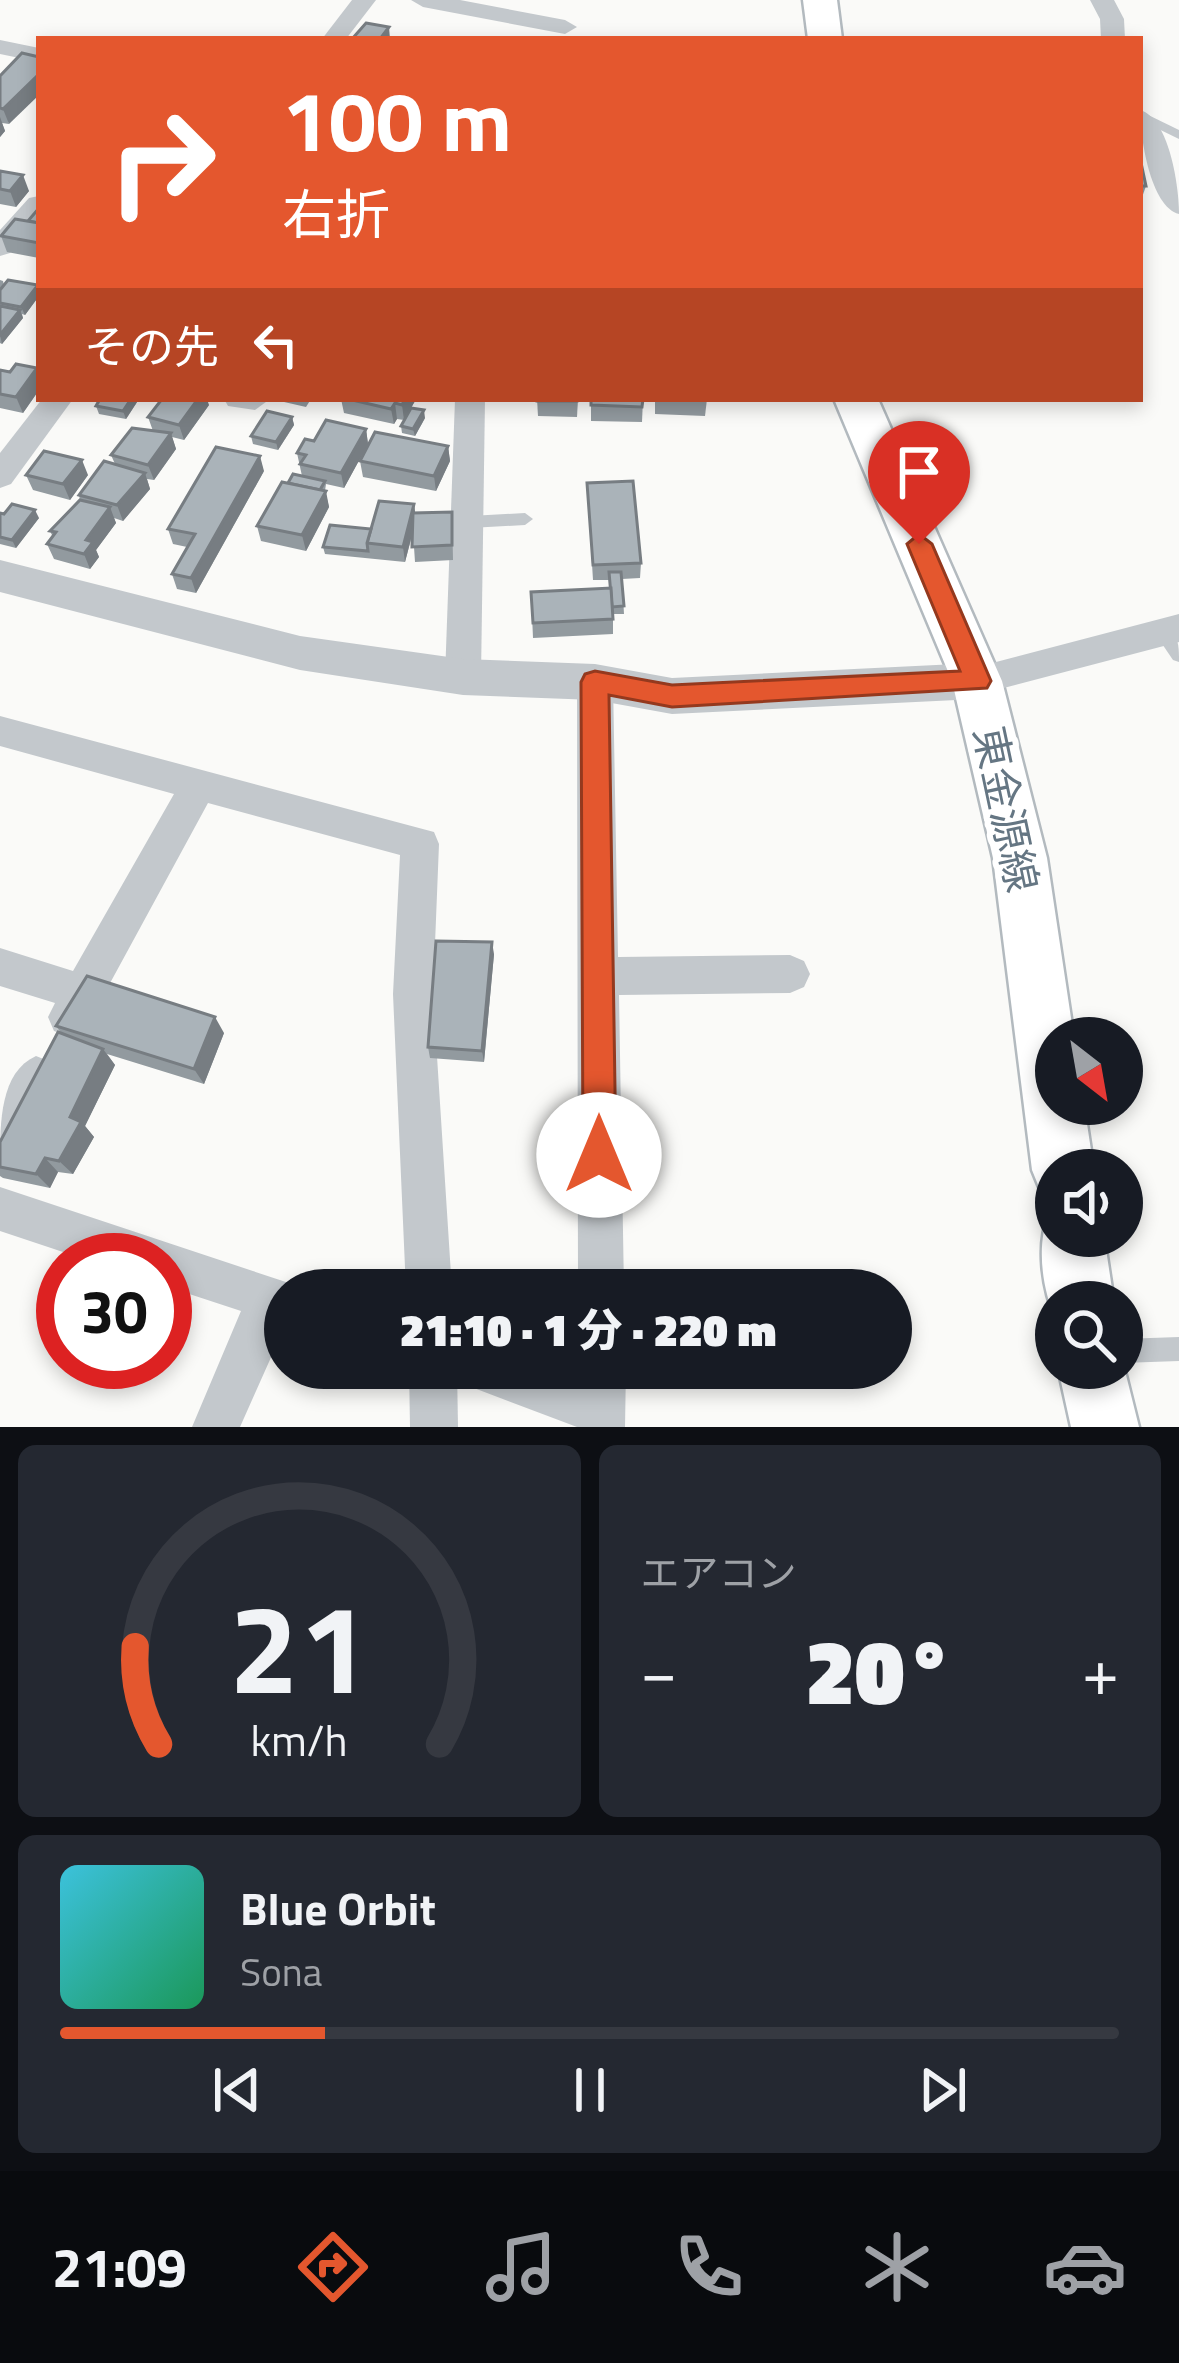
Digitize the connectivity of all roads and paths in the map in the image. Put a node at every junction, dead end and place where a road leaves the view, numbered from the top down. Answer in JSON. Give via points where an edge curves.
{"nodes":[{"id":1,"x":364,"y":0,"type":"edge"},
{"id":2,"x":423,"y":0,"type":"edge"},
{"id":3,"x":580,"y":0,"type":"edge"},
{"id":4,"x":820,"y":0,"type":"edge"},
{"id":5,"x":1102,"y":0,"type":"edge"},
{"id":6,"x":564,"y":35,"type":"edge"},
{"id":7,"x":336,"y":36,"type":"edge"},
{"id":8,"x":825,"y":36,"type":"edge"},
{"id":9,"x":1113,"y":36,"type":"edge"},
{"id":10,"x":1143,"y":118,"type":"edge"},
{"id":11,"x":1143,"y":124,"type":"edge"},
{"id":12,"x":1179,"y":135,"type":"edge"},
{"id":13,"x":1179,"y":206,"type":"edge"},
{"id":14,"x":36,"y":207,"type":"edge"},
{"id":15,"x":0,"y":248,"type":"edge"},
{"id":16,"x":54,"y":402,"type":"edge"},
{"id":17,"x":470,"y":402,"type":"edge"},
{"id":18,"x":857,"y":402,"type":"edge"},
{"id":19,"x":16,"y":431,"type":"edge"},
{"id":20,"x":0,"y":476,"type":"edge"},
{"id":21,"x":525,"y":519,"type":"dead end"},
{"id":22,"x":470,"y":522,"type":"junction"},
{"id":23,"x":0,"y":576,"type":"edge"},
{"id":24,"x":1174,"y":638,"type":"edge"},
{"id":25,"x":463,"y":677,"type":"junction"},
{"id":26,"x":977,"y":681,"type":"junction"},
{"id":27,"x":595,"y":682,"type":"junction"},
{"id":28,"x":0,"y":731,"type":"edge"},
{"id":29,"x":199,"y":784,"type":"junction"},
{"id":30,"x":0,"y":967,"type":"edge"},
{"id":31,"x":790,"y":974,"type":"dead end"},
{"id":32,"x":598,"y":976,"type":"junction"},
{"id":33,"x":82,"y":993,"type":"junction"},
{"id":34,"x":0,"y":1140,"type":"edge"},
{"id":35,"x":1061,"y":1149,"type":"edge"},
{"id":36,"x":0,"y":1209,"type":"edge"},
{"id":37,"x":73,"y":1233,"type":"edge"},
{"id":38,"x":428,"y":1269,"type":"edge"},
{"id":39,"x":601,"y":1269,"type":"edge"},
{"id":40,"x":192,"y":1272,"type":"edge"},
{"id":41,"x":264,"y":1296,"type":"edge"},
{"id":42,"x":264,"y":1327,"type":"edge"},
{"id":43,"x":1179,"y":1349,"type":"edge"},
{"id":44,"x":1143,"y":1350,"type":"edge"},
{"id":45,"x":433,"y":1389,"type":"edge"},
{"id":46,"x":559,"y":1389,"type":"edge"},
{"id":47,"x":1096,"y":1389,"type":"edge"},
{"id":48,"x":602,"y":1401,"type":"edge"},
{"id":49,"x":216,"y":1427,"type":"edge"},
{"id":50,"x":434,"y":1427,"type":"edge"},
{"id":51,"x":1106,"y":1427,"type":"edge"}],
"edges":[{"from":1,"to":7,"type":"street"},
{"from":2,"to":6,"type":"street"},
{"from":3,"to":6,"type":"street"},
{"from":4,"to":8,"type":"main road"},
{"from":5,"to":9,"type":"street"},
{"from":10,"to":12,"type":"lane"},
{"from":11,"to":13,"type":"street"},
{"from":14,"to":15,"type":"street"},
{"from":16,"to":19,"type":"street"},
{"from":17,"to":22,"type":"street"},
{"from":18,"to":26,"type":"main road","name":"東金源線"},
{"from":19,"to":20,"type":"street"},
{"from":21,"to":22,"type":"lane"},
{"from":22,"to":25,"type":"street"},
{"from":23,"to":25,"type":"street","via":[[300,652]]},
{"from":24,"to":26,"type":"street"},
{"from":25,"to":27,"type":"street"},
{"from":26,"to":27,"type":"street","via":[[672,696]]},
{"from":26,"to":35,"type":"main road","name":"東金源線","via":[[1020,858]]},
{"from":27,"to":32,"type":"street"},
{"from":28,"to":29,"type":"street"},
{"from":29,"to":33,"type":"street"},
{"from":29,"to":38,"type":"street","via":[[420,844],[413,994]]},
{"from":30,"to":33,"type":"street"},
{"from":31,"to":32,"type":"street"},
{"from":32,"to":39,"type":"street"},
{"from":33,"to":34,"type":"street"},
{"from":36,"to":37,"type":"street"},
{"from":40,"to":41,"type":"street"},
{"from":42,"to":49,"type":"street"},
{"from":43,"to":44,"type":"lane"},
{"from":45,"to":50,"type":"street"},
{"from":46,"to":48,"type":"street"},
{"from":47,"to":51,"type":"main road"}]}
